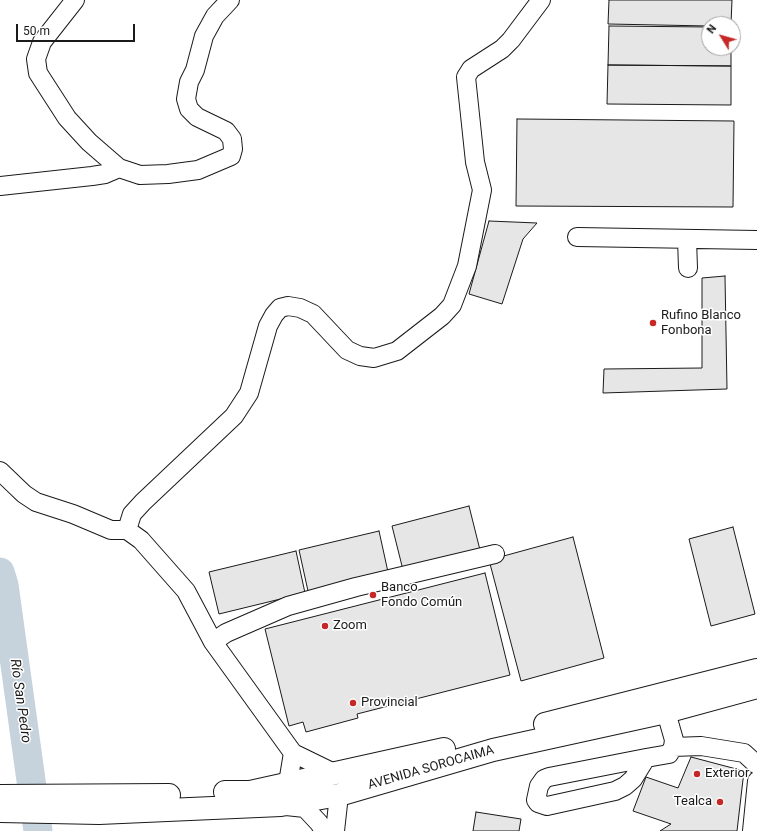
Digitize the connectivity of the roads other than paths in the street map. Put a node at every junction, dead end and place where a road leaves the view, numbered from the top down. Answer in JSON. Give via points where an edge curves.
{"nodes":[{"id":1,"x":75,"y":0,"type":"edge"},
{"id":2,"x":230,"y":0,"type":"edge"},
{"id":3,"x":542,"y":0,"type":"edge"},
{"id":4,"x":119,"y":168,"type":"junction"},
{"id":5,"x":0,"y":186,"type":"edge"},
{"id":6,"x":577,"y":237,"type":"dead end"},
{"id":7,"x":687,"y":239,"type":"junction"},
{"id":8,"x":757,"y":240,"type":"edge"},
{"id":9,"x":688,"y":268,"type":"dead end"},
{"id":10,"x":0,"y":471,"type":"edge"},
{"id":11,"x":127,"y":530,"type":"junction"},
{"id":12,"x":495,"y":554,"type":"dead end"},
{"id":13,"x":214,"y":642,"type":"junction"},
{"id":14,"x":757,"y":670,"type":"edge"},
{"id":15,"x":757,"y":687,"type":"edge"},
{"id":16,"x":666,"y":712,"type":"junction"},
{"id":17,"x":673,"y":747,"type":"junction"},
{"id":18,"x":293,"y":753,"type":"junction"},
{"id":19,"x":646,"y":758,"type":"junction"},
{"id":20,"x":757,"y":765,"type":"edge"},
{"id":21,"x":332,"y":772,"type":"junction"},
{"id":22,"x":757,"y":781,"type":"edge"},
{"id":23,"x":288,"y":783,"type":"junction"},
{"id":24,"x":339,"y":795,"type":"junction"},
{"id":25,"x":0,"y":796,"type":"edge"},
{"id":26,"x":101,"y":804,"type":"junction"},
{"id":27,"x":281,"y":805,"type":"junction"},
{"id":28,"x":0,"y":811,"type":"edge"},
{"id":29,"x":324,"y":831,"type":"edge"},
{"id":30,"x":335,"y":831,"type":"edge"},
{"id":31,"x":752,"y":831,"type":"edge"}],
"edges":[{"from":1,"to":4,"type":"street","via":[[42,42],[36,59],[38,73],[67,118],[89,142]]},
{"from":2,"to":4,"type":"street","via":[[215,16],[204,36],[186,99],[189,109],[197,117],[226,131],[232,139],[233,148],[230,156],[198,170],[168,174],[140,175]]},
{"from":3,"to":11,"type":"street","via":[[511,40],[502,49],[471,69],[466,77],[475,162],[482,190],[467,266],[452,305],[442,316],[396,351],[374,358],[360,356],[347,350],[313,314],[300,308],[280,308],[268,326],[249,393],[241,406],[221,429],[132,514]]},
{"from":4,"to":5,"type":"street","via":[[92,176]]},
{"from":6,"to":7,"type":"street"},
{"from":7,"to":8,"type":"street"},
{"from":7,"to":9,"type":"street"},
{"from":10,"to":11,"type":"street","via":[[36,502],[111,530]]},
{"from":11,"to":13,"type":"street","via":[[151,550],[186,591]]},
{"from":12,"to":13,"type":"street","via":[[288,606],[226,633]]},
{"from":13,"to":18,"type":"street"},
{"from":14,"to":21,"type":"main road","name":"AVENIDA SOROCAIMA","via":[[372,766]]},
{"from":15,"to":16,"type":"main road","name":"AVENIDA SOROCAIMA"},
{"from":16,"to":17,"type":"street","via":[[674,740]]},
{"from":16,"to":24,"type":"main road","name":"AVENIDA SOROCAIMA","via":[[493,750]]},
{"from":17,"to":19,"type":"street","via":[[669,754]]},
{"from":17,"to":20,"type":"street","via":[[702,746],[744,753]]},
{"from":18,"to":21,"type":"street"},
{"from":18,"to":23,"type":"street"},
{"from":19,"to":19,"type":"street","via":[[633,779],[615,791],[547,806],[536,800],[539,786],[544,779]]},
{"from":21,"to":23,"type":"main road","name":"AVENIDA SOROCAIMA"},
{"from":22,"to":31,"type":"street"},
{"from":23,"to":26,"type":"main road","name":"AVENIDA SOROCAIMA","via":[[250,792]]},
{"from":24,"to":27,"type":"main road","name":"AVENIDA SOROCAIMA"},
{"from":24,"to":30,"type":"street"},
{"from":25,"to":26,"type":"main road"},
{"from":26,"to":27,"type":"main road","name":"AVENIDA SOROCAIMA"},
{"from":26,"to":28,"type":"main road"},
{"from":27,"to":29,"type":"street","via":[[305,808]]}]}
